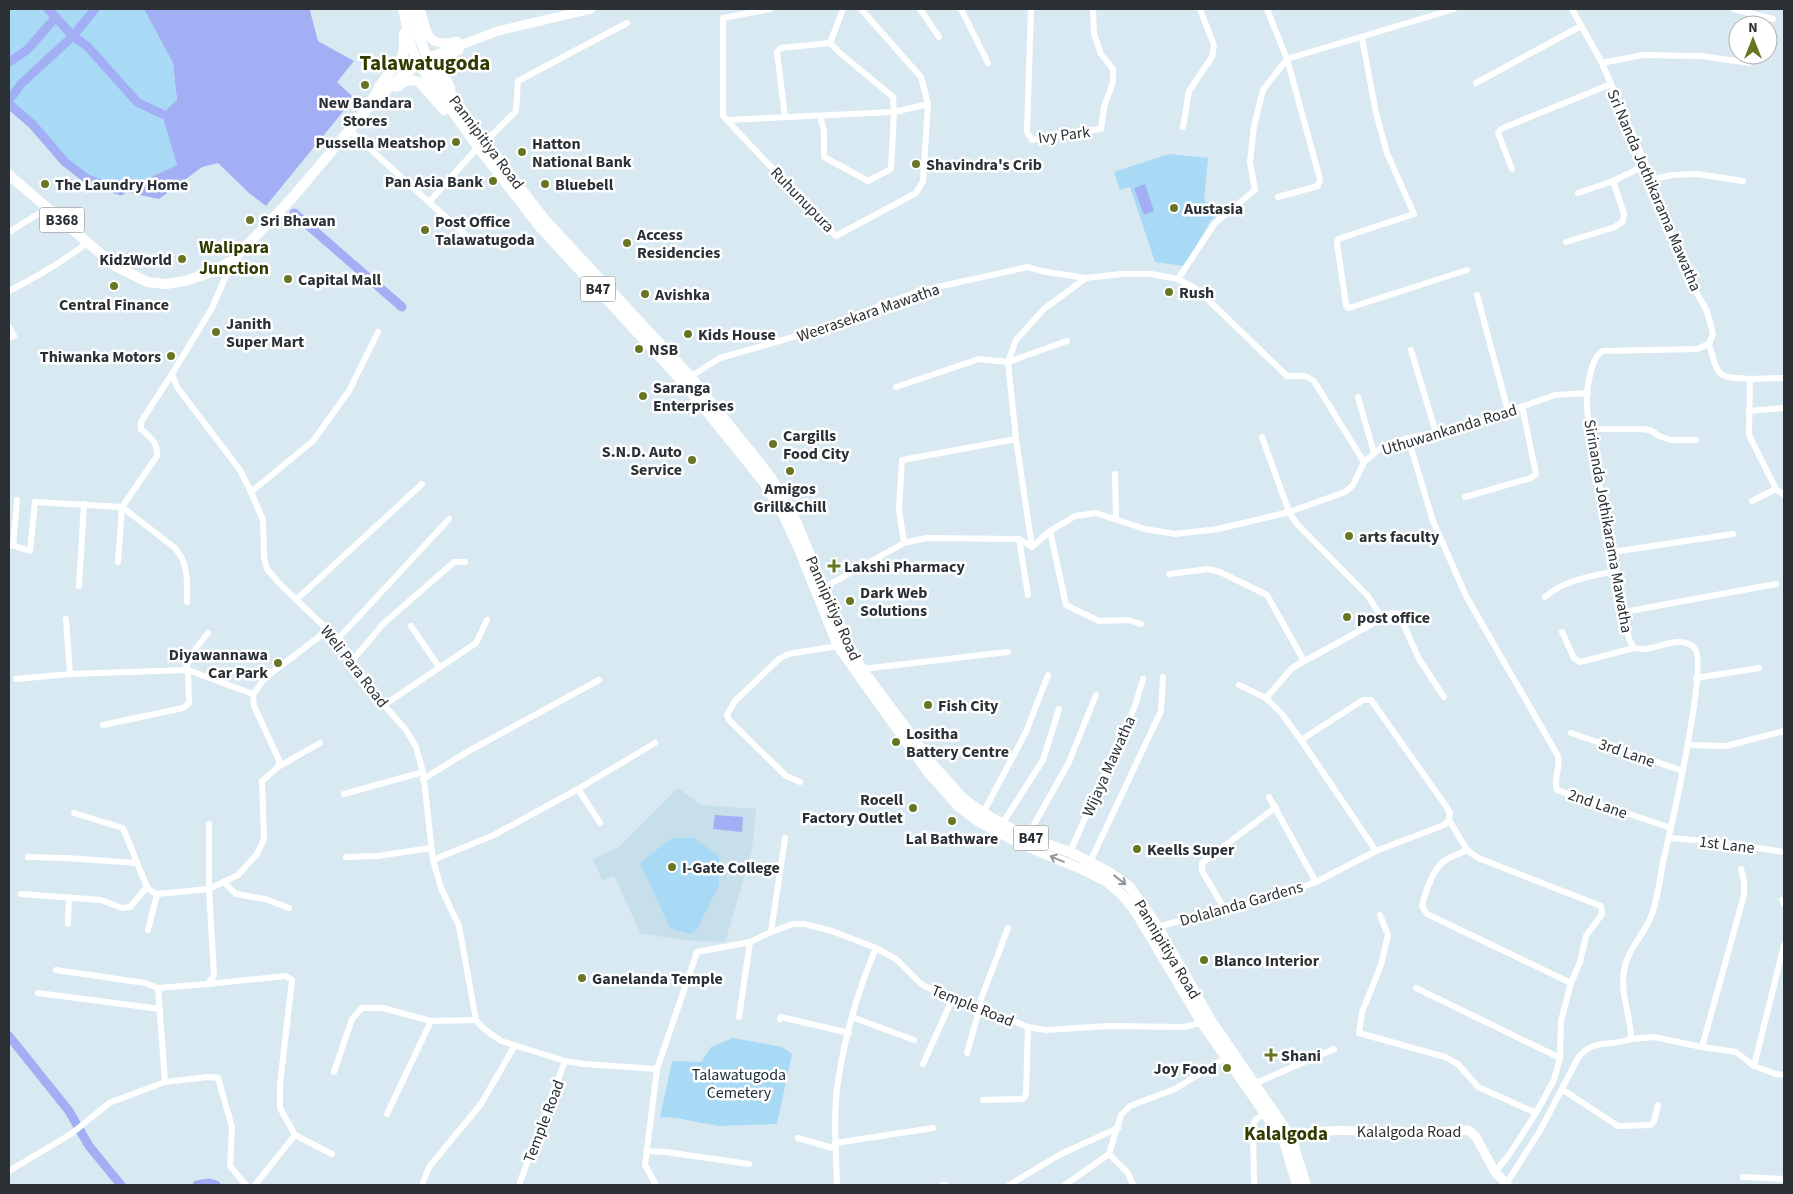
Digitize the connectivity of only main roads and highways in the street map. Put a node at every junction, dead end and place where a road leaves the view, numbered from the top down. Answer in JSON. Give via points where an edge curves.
{"nodes":[{"id":1,"x":407,"y":9,"type":"edge"},
{"id":2,"x":420,"y":9,"type":"edge"},
{"id":3,"x":591,"y":9,"type":"edge"},
{"id":4,"x":480,"y":37,"type":"junction"},
{"id":5,"x":422,"y":61,"type":"junction"},
{"id":6,"x":456,"y":102,"type":"junction"},
{"id":7,"x":365,"y":112,"type":"junction"},
{"id":8,"x":460,"y":122,"type":"junction"},
{"id":9,"x":482,"y":144,"type":"junction"},
{"id":10,"x":9,"y":175,"type":"edge"},
{"id":11,"x":686,"y":379,"type":"junction"},
{"id":12,"x":1206,"y":1021,"type":"junction"},
{"id":13,"x":1230,"y":1055,"type":"junction"},
{"id":14,"x":1288,"y":1139,"type":"junction"},
{"id":15,"x":1507,"y":1184,"type":"edge"},
{"id":16,"x":1297,"y":1185,"type":"edge"},
{"id":17,"x":1306,"y":1185,"type":"edge"}],
"edges":[{"from":1,"to":5,"type":"main road","name":"Pannipitiya Road","number":"B47","via":[[412,49]]},
{"from":1,"to":7,"type":"main road","via":[[403,55]]},
{"from":2,"to":4,"type":"main road","via":[[428,34],[435,42],[447,44]]},
{"from":3,"to":4,"type":"main road"},
{"from":4,"to":5,"type":"main road"},
{"from":4,"to":6,"type":"main road","via":[[442,62]]},
{"from":5,"to":6,"type":"main road","name":"Pannipitiya Road","number":"B47"},
{"from":5,"to":7,"type":"main road","number":"B368","via":[[388,87]]},
{"from":5,"to":8,"type":"main road","name":"Pannipitiya Road","number":"B47"},
{"from":6,"to":9,"type":"main road","name":"Pannipitiya Road","number":"B47"},
{"from":7,"to":8,"type":"main road","via":[[402,83],[414,79]]},
{"from":7,"to":10,"type":"main road","number":"B368","via":[[293,197],[232,261],[185,281],[147,282],[115,266]]},
{"from":8,"to":9,"type":"main road","name":"Pannipitiya Road","number":"B47"},
{"from":9,"to":11,"type":"main road","name":"Pannipitiya Road","number":"B47","via":[[539,226]]},
{"from":12,"to":11,"type":"main road","name":"Pannipitiya Road","number":"B47","one_way":true,"via":[[1121,894],[1106,881],[979,822],[958,806],[927,771],[838,646],[799,549],[763,481]]},
{"from":11,"to":12,"type":"main road","name":"Pannipitiya Road","number":"B47","one_way":true,"via":[[770,476],[792,512],[844,636],[862,669],[934,766],[964,799],[983,813],[1027,837],[1070,852],[1129,886],[1158,927]]},
{"from":12,"to":13,"type":"main road","name":"Pannipitiya Road","number":"B47"},
{"from":13,"to":14,"type":"main road","name":"Pannipitiya Road","number":"B47","via":[[1254,1084]]},
{"from":13,"to":14,"type":"main road","name":"Pannipitiya Road","number":"B47","via":[[1266,1114]]},
{"from":14,"to":15,"type":"main road","name":"Kalalgoda Road","via":[[1324,1131],[1400,1133],[1468,1130],[1476,1137],[1495,1172]]},
{"from":14,"to":16,"type":"main road","name":"Pannipitiya Road","number":"B47"},
{"from":14,"to":17,"type":"main road","name":"Pannipitiya Road","number":"B47"}]}
